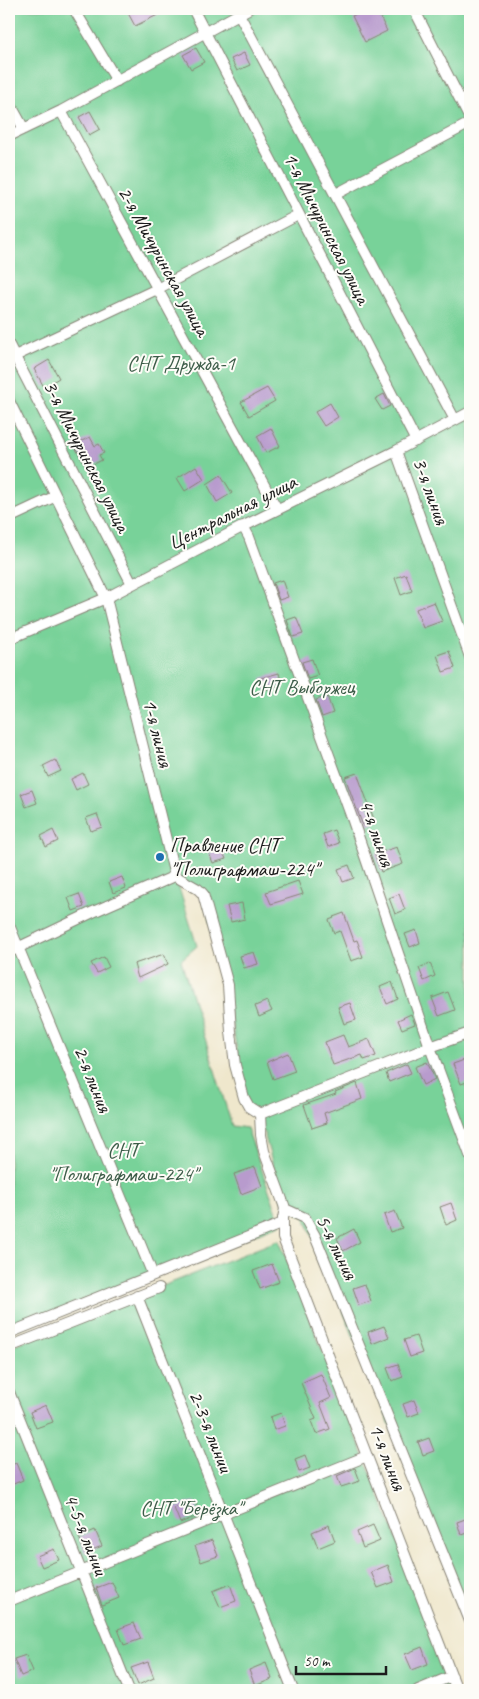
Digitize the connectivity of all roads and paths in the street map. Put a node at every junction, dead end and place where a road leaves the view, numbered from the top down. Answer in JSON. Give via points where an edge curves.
{"nodes":[{"id":1,"x":74,"y":9,"type":"edge"},
{"id":2,"x":193,"y":9,"type":"edge"},
{"id":3,"x":414,"y":9,"type":"edge"},
{"id":4,"x":244,"y":11,"type":"edge"},
{"id":5,"x":205,"y":33,"type":"junction"},
{"id":6,"x":117,"y":81,"type":"junction"},
{"id":7,"x":9,"y":102,"type":"edge"},
{"id":8,"x":61,"y":111,"type":"junction"},
{"id":9,"x":470,"y":121,"type":"edge"},
{"id":10,"x":24,"y":129,"type":"junction"},
{"id":11,"x":9,"y":136,"type":"edge"},
{"id":12,"x":336,"y":194,"type":"junction"},
{"id":13,"x":298,"y":215,"type":"junction"},
{"id":14,"x":157,"y":288,"type":"junction"},
{"id":15,"x":9,"y":345,"type":"edge"},
{"id":16,"x":15,"y":356,"type":"junction"},
{"id":17,"x":9,"y":401,"type":"edge"},
{"id":18,"x":470,"y":412,"type":"edge"},
{"id":19,"x":455,"y":420,"type":"junction"},
{"id":20,"x":416,"y":441,"type":"junction"},
{"id":21,"x":396,"y":451,"type":"junction"},
{"id":22,"x":56,"y":496,"type":"junction"},
{"id":23,"x":278,"y":508,"type":"junction"},
{"id":24,"x":9,"y":518,"type":"edge"},
{"id":25,"x":243,"y":526,"type":"junction"},
{"id":26,"x":132,"y":584,"type":"junction"},
{"id":27,"x":106,"y":598,"type":"junction"},
{"id":28,"x":9,"y":639,"type":"edge"},
{"id":29,"x":470,"y":657,"type":"edge"},
{"id":30,"x":175,"y":876,"type":"junction"},
{"id":31,"x":9,"y":925,"type":"edge"},
{"id":32,"x":13,"y":950,"type":"edge"},
{"id":33,"x":470,"y":1033,"type":"edge"},
{"id":34,"x":430,"y":1046,"type":"junction"},
{"id":35,"x":260,"y":1114,"type":"junction"},
{"id":36,"x":470,"y":1155,"type":"edge"},
{"id":37,"x":285,"y":1208,"type":"junction"},
{"id":38,"x":283,"y":1223,"type":"junction"},
{"id":39,"x":153,"y":1275,"type":"junction"},
{"id":40,"x":159,"y":1288,"type":"dead end"},
{"id":41,"x":138,"y":1296,"type":"junction"},
{"id":42,"x":9,"y":1333,"type":"edge"},
{"id":43,"x":9,"y":1347,"type":"edge"},
{"id":44,"x":9,"y":1392,"type":"edge"},
{"id":45,"x":367,"y":1456,"type":"junction"},
{"id":46,"x":223,"y":1514,"type":"junction"},
{"id":47,"x":81,"y":1571,"type":"junction"},
{"id":48,"x":9,"y":1601,"type":"edge"},
{"id":49,"x":470,"y":1621,"type":"edge"},
{"id":50,"x":452,"y":1676,"type":"junction"},
{"id":51,"x":129,"y":1690,"type":"edge"},
{"id":52,"x":293,"y":1690,"type":"edge"},
{"id":53,"x":418,"y":1690,"type":"edge"},
{"id":54,"x":457,"y":1690,"type":"edge"}],
"edges":[{"from":1,"to":6,"type":"street"},
{"from":2,"to":5,"type":"street","name":"1-я Мичуринская улица"},
{"from":3,"to":9,"type":"street"},
{"from":4,"to":5,"type":"street"},
{"from":4,"to":12,"type":"street"},
{"from":5,"to":6,"type":"street"},
{"from":5,"to":13,"type":"street","name":"1-я Мичуринская улица"},
{"from":6,"to":8,"type":"street"},
{"from":7,"to":10,"type":"street"},
{"from":8,"to":10,"type":"street"},
{"from":8,"to":14,"type":"street","name":"2-я Мичуринская улица"},
{"from":9,"to":12,"type":"street"},
{"from":10,"to":11,"type":"street"},
{"from":12,"to":19,"type":"street"},
{"from":13,"to":14,"type":"street"},
{"from":13,"to":20,"type":"street","name":"1-я Мичуринская улица"},
{"from":14,"to":16,"type":"street"},
{"from":14,"to":23,"type":"street","name":"2-я Мичуринская улица"},
{"from":15,"to":16,"type":"street","name":"3-я Мичуринская улица"},
{"from":16,"to":26,"type":"street","name":"3-я Мичуринская улица"},
{"from":17,"to":22,"type":"street","name":"1-я линия"},
{"from":18,"to":19,"type":"street","name":"Центральная улица"},
{"from":19,"to":20,"type":"street","name":"Центральная улица"},
{"from":20,"to":21,"type":"street","name":"Центральная улица"},
{"from":21,"to":23,"type":"street","name":"Центральная улица"},
{"from":21,"to":29,"type":"street","name":"3-я линия"},
{"from":22,"to":24,"type":"street"},
{"from":22,"to":27,"type":"street","name":"1-я линия"},
{"from":23,"to":25,"type":"street","name":"Центральная улица"},
{"from":25,"to":26,"type":"street","name":"Центральная улица"},
{"from":25,"to":34,"type":"street","name":"4-я линия","via":[[352,818]]},
{"from":26,"to":27,"type":"street","name":"Центральная улица"},
{"from":27,"to":28,"type":"street","name":"Центральная улица"},
{"from":27,"to":30,"type":"street","name":"1-я линия"},
{"from":30,"to":32,"type":"street"},
{"from":30,"to":35,"type":"street","via":[[203,894],[228,985],[231,1032],[244,1098],[249,1107]]},
{"from":31,"to":32,"type":"street","name":"2-я линия"},
{"from":32,"to":39,"type":"street","name":"2-я линия"},
{"from":33,"to":34,"type":"street"},
{"from":34,"to":35,"type":"street"},
{"from":34,"to":36,"type":"street","name":"4-я линия"},
{"from":35,"to":37,"type":"street","name":"5-я линия","via":[[264,1151]]},
{"from":37,"to":38,"type":"street"},
{"from":37,"to":49,"type":"street","name":"5-я линия","via":[[306,1218],[315,1236]]},
{"from":38,"to":39,"type":"street"},
{"from":38,"to":45,"type":"street","name":"1-я линия","via":[[282,1238]]},
{"from":39,"to":42,"type":"street"},
{"from":40,"to":41,"type":"street"},
{"from":41,"to":43,"type":"street"},
{"from":41,"to":46,"type":"street","name":"2-3-я линии"},
{"from":44,"to":47,"type":"street","name":"4-5-я линии"},
{"from":45,"to":46,"type":"street"},
{"from":45,"to":50,"type":"street","name":"1-я линия"},
{"from":46,"to":47,"type":"street"},
{"from":46,"to":52,"type":"street","name":"2-3-я линии"},
{"from":47,"to":48,"type":"street"},
{"from":47,"to":51,"type":"street","name":"4-5-я линии"},
{"from":50,"to":53,"type":"street"},
{"from":50,"to":54,"type":"street","name":"1-я линия"}]}
